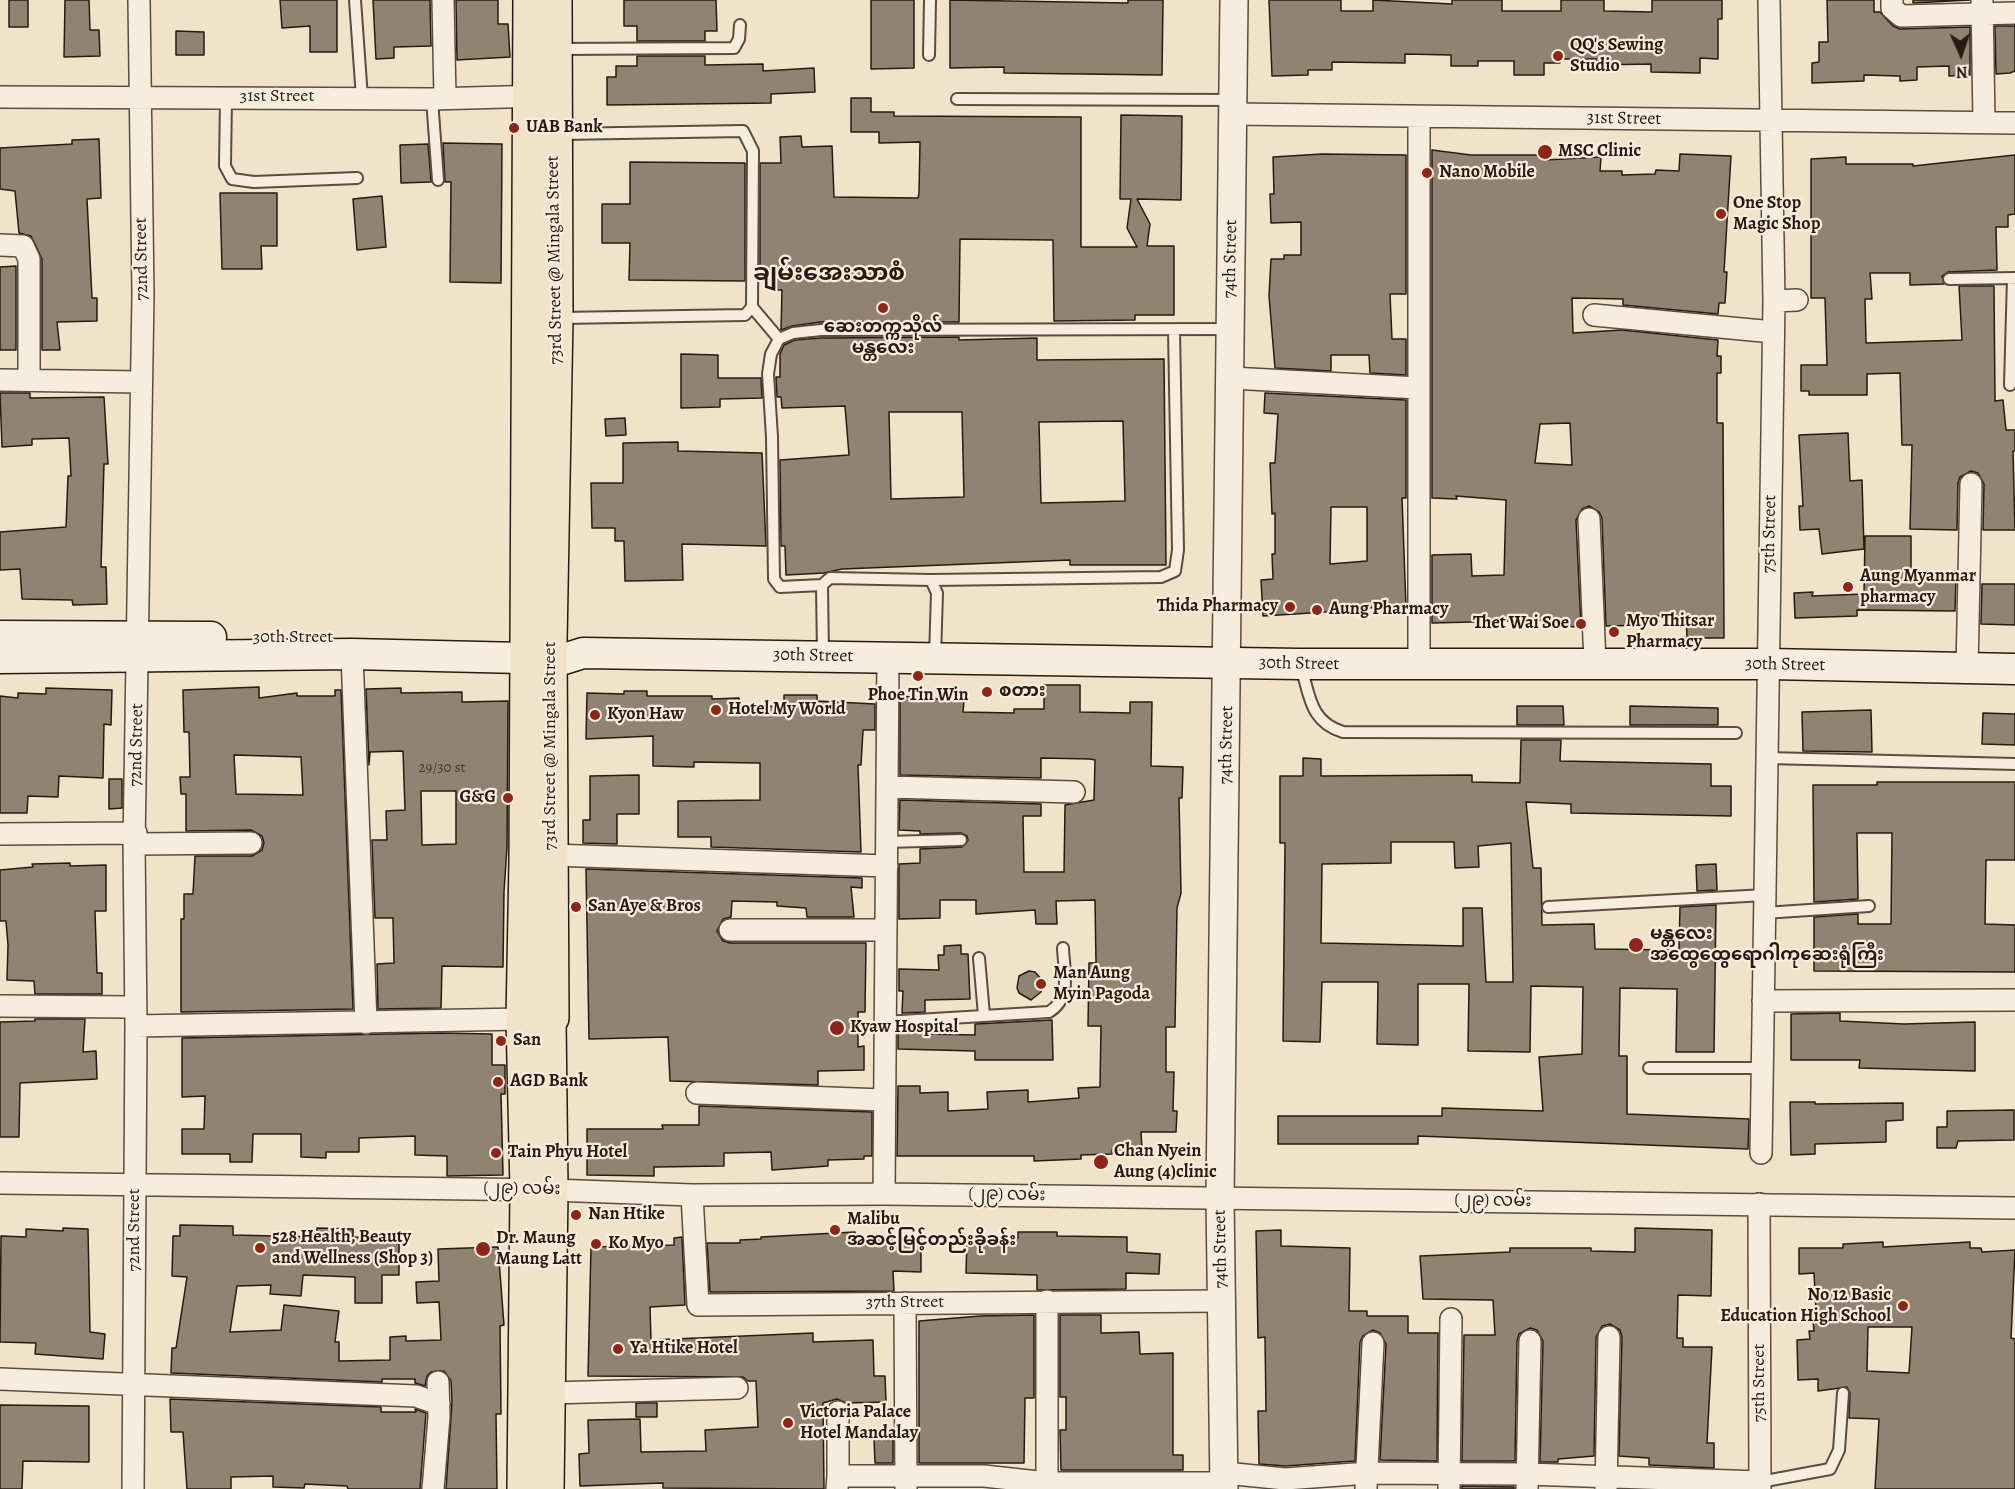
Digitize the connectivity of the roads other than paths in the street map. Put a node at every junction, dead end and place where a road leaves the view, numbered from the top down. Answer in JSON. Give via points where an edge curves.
{"nodes":[{"id":1,"x":140,"y":0,"type":"edge"},
{"id":2,"x":355,"y":0,"type":"edge"},
{"id":3,"x":443,"y":0,"type":"edge"},
{"id":4,"x":530,"y":0,"type":"edge"},
{"id":5,"x":555,"y":0,"type":"edge"},
{"id":6,"x":930,"y":0,"type":"edge"},
{"id":7,"x":1234,"y":0,"type":"edge"},
{"id":8,"x":1769,"y":0,"type":"edge"},
{"id":9,"x":1892,"y":0,"type":"edge"},
{"id":10,"x":1981,"y":7,"type":"edge"},
{"id":11,"x":2015,"y":13,"type":"edge"},
{"id":12,"x":740,"y":25,"type":"dead end"},
{"id":13,"x":554,"y":50,"type":"junction"},
{"id":14,"x":929,"y":55,"type":"dead end"},
{"id":15,"x":542,"y":96,"type":"junction"},
{"id":16,"x":0,"y":97,"type":"edge"},
{"id":17,"x":226,"y":97,"type":"junction"},
{"id":18,"x":140,"y":98,"type":"junction"},
{"id":19,"x":362,"y":98,"type":"junction"},
{"id":20,"x":439,"y":98,"type":"junction"},
{"id":21,"x":957,"y":99,"type":"dead end"},
{"id":22,"x":1233,"y":107,"type":"junction"},
{"id":23,"x":1419,"y":117,"type":"junction"},
{"id":24,"x":1770,"y":122,"type":"junction"},
{"id":25,"x":1984,"y":122,"type":"junction"},
{"id":26,"x":2015,"y":123,"type":"edge"},
{"id":27,"x":553,"y":135,"type":"junction"},
{"id":28,"x":357,"y":178,"type":"dead end"},
{"id":29,"x":438,"y":180,"type":"dead end"},
{"id":30,"x":0,"y":245,"type":"edge"},
{"id":31,"x":2014,"y":278,"type":"edge"},
{"id":32,"x":1949,"y":279,"type":"dead end"},
{"id":33,"x":1797,"y":300,"type":"dead end"},
{"id":34,"x":1774,"y":301,"type":"junction"},
{"id":35,"x":752,"y":307,"type":"junction"},
{"id":36,"x":1594,"y":315,"type":"dead end"},
{"id":37,"x":556,"y":318,"type":"junction"},
{"id":38,"x":1231,"y":329,"type":"junction"},
{"id":39,"x":1174,"y":330,"type":"junction"},
{"id":40,"x":1773,"y":332,"type":"junction"},
{"id":41,"x":778,"y":339,"type":"junction"},
{"id":42,"x":1231,"y":378,"type":"junction"},
{"id":43,"x":0,"y":380,"type":"edge"},
{"id":44,"x":29,"y":380,"type":"junction"},
{"id":45,"x":141,"y":382,"type":"junction"},
{"id":46,"x":2010,"y":385,"type":"dead end"},
{"id":47,"x":1418,"y":388,"type":"junction"},
{"id":48,"x":1971,"y":484,"type":"dead end"},
{"id":49,"x":1589,"y":519,"type":"dead end"},
{"id":50,"x":931,"y":580,"type":"junction"},
{"id":51,"x":822,"y":585,"type":"junction"},
{"id":52,"x":0,"y":636,"type":"edge"},
{"id":53,"x":138,"y":647,"type":"junction"},
{"id":54,"x":538,"y":650,"type":"junction"},
{"id":55,"x":352,"y":654,"type":"junction"},
{"id":56,"x":823,"y":656,"type":"junction"},
{"id":57,"x":888,"y":656,"type":"junction"},
{"id":58,"x":935,"y":657,"type":"junction"},
{"id":59,"x":0,"y":658,"type":"edge"},
{"id":60,"x":1228,"y":663,"type":"junction"},
{"id":61,"x":1595,"y":663,"type":"junction"},
{"id":62,"x":1300,"y":664,"type":"junction"},
{"id":63,"x":1768,"y":664,"type":"junction"},
{"id":64,"x":1419,"y":665,"type":"junction"},
{"id":65,"x":1967,"y":668,"type":"junction"},
{"id":66,"x":2015,"y":669,"type":"edge"},
{"id":67,"x":1736,"y":733,"type":"dead end"},
{"id":68,"x":1767,"y":758,"type":"junction"},
{"id":69,"x":2015,"y":764,"type":"edge"},
{"id":70,"x":888,"y":787,"type":"junction"},
{"id":71,"x":1074,"y":792,"type":"dead end"},
{"id":72,"x":0,"y":834,"type":"edge"},
{"id":73,"x":135,"y":839,"type":"junction"},
{"id":74,"x":961,"y":840,"type":"dead end"},
{"id":75,"x":886,"y":842,"type":"junction"},
{"id":76,"x":250,"y":843,"type":"dead end"},
{"id":77,"x":551,"y":855,"type":"junction"},
{"id":78,"x":887,"y":866,"type":"junction"},
{"id":79,"x":1764,"y":904,"type":"junction"},
{"id":80,"x":1548,"y":906,"type":"dead end"},
{"id":81,"x":1869,"y":906,"type":"dead end"},
{"id":82,"x":730,"y":930,"type":"dead end"},
{"id":83,"x":885,"y":930,"type":"junction"},
{"id":84,"x":1064,"y":948,"type":"dead end"},
{"id":85,"x":980,"y":958,"type":"dead end"},
{"id":86,"x":2015,"y":1000,"type":"edge"},
{"id":87,"x":1763,"y":1001,"type":"junction"},
{"id":88,"x":0,"y":1006,"type":"edge"},
{"id":89,"x":984,"y":1015,"type":"junction"},
{"id":90,"x":135,"y":1017,"type":"junction"},
{"id":91,"x":523,"y":1019,"type":"junction"},
{"id":92,"x":884,"y":1022,"type":"junction"},
{"id":93,"x":366,"y":1023,"type":"junction"},
{"id":94,"x":1649,"y":1068,"type":"dead end"},
{"id":95,"x":1762,"y":1068,"type":"junction"},
{"id":96,"x":697,"y":1093,"type":"dead end"},
{"id":97,"x":883,"y":1100,"type":"junction"},
{"id":98,"x":1761,"y":1153,"type":"dead end"},
{"id":99,"x":0,"y":1183,"type":"edge"},
{"id":100,"x":135,"y":1185,"type":"junction"},
{"id":101,"x":539,"y":1189,"type":"junction"},
{"id":102,"x":884,"y":1194,"type":"junction"},
{"id":103,"x":692,"y":1195,"type":"junction"},
{"id":104,"x":1220,"y":1198,"type":"junction"},
{"id":105,"x":1759,"y":1204,"type":"junction"},
{"id":106,"x":2015,"y":1208,"type":"edge"},
{"id":107,"x":1047,"y":1301,"type":"junction"},
{"id":108,"x":1222,"y":1301,"type":"junction"},
{"id":109,"x":905,"y":1303,"type":"junction"},
{"id":110,"x":1451,"y":1319,"type":"dead end"},
{"id":111,"x":1609,"y":1337,"type":"dead end"},
{"id":112,"x":1530,"y":1341,"type":"dead end"},
{"id":113,"x":1373,"y":1343,"type":"dead end"},
{"id":114,"x":0,"y":1379,"type":"edge"},
{"id":115,"x":438,"y":1382,"type":"dead end"},
{"id":116,"x":133,"y":1384,"type":"junction"},
{"id":117,"x":737,"y":1388,"type":"dead end"},
{"id":118,"x":549,"y":1393,"type":"junction"},
{"id":119,"x":1843,"y":1393,"type":"dead end"},
{"id":120,"x":439,"y":1404,"type":"junction"},
{"id":121,"x":838,"y":1412,"type":"dead end"},
{"id":122,"x":1367,"y":1481,"type":"edge"},
{"id":123,"x":1527,"y":1481,"type":"edge"},
{"id":124,"x":837,"y":1482,"type":"edge"},
{"id":125,"x":906,"y":1482,"type":"edge"},
{"id":126,"x":1224,"y":1482,"type":"edge"},
{"id":127,"x":1449,"y":1482,"type":"edge"},
{"id":128,"x":983,"y":1483,"type":"edge"},
{"id":129,"x":1606,"y":1484,"type":"edge"},
{"id":130,"x":1047,"y":1486,"type":"edge"},
{"id":131,"x":1760,"y":1486,"type":"edge"},
{"id":132,"x":133,"y":1489,"type":"edge"},
{"id":133,"x":434,"y":1489,"type":"edge"},
{"id":134,"x":524,"y":1489,"type":"edge"},
{"id":135,"x":547,"y":1489,"type":"edge"}],
"edges":[{"from":1,"to":18,"type":"street","name":"72nd Street"},
{"from":2,"to":19,"type":"lane"},
{"from":3,"to":20,"type":"street"},
{"from":4,"to":15,"type":"main road","name":"73rd Street @ Mingala Street"},
{"from":5,"to":13,"type":"main road","name":"73rd Street @ Mingala Street"},
{"from":6,"to":14,"type":"lane"},
{"from":7,"to":22,"type":"street","name":"74th Street"},
{"from":8,"to":24,"type":"street","name":"75th Street"},
{"from":9,"to":10,"type":"street","via":[[1892,8],[1901,16]]},
{"from":10,"to":11,"type":"street"},
{"from":10,"to":25,"type":"street"},
{"from":12,"to":13,"type":"lane","via":[[734,48]]},
{"from":13,"to":15,"type":"main road","name":"73rd Street @ Mingala Street"},
{"from":15,"to":20,"type":"street","name":"31st Street"},
{"from":15,"to":27,"type":"main road","name":"73rd Street @ Mingala Street"},
{"from":15,"to":54,"type":"main road","name":"73rd Street @ Mingala Street"},
{"from":16,"to":18,"type":"street","name":"31st Street"},
{"from":17,"to":18,"type":"street","name":"31st Street"},
{"from":17,"to":19,"type":"street","name":"31st Street"},
{"from":17,"to":28,"type":"lane","via":[[225,165],[232,178],[254,182]]},
{"from":18,"to":45,"type":"street","name":"72nd Street"},
{"from":19,"to":20,"type":"street","name":"31st Street"},
{"from":20,"to":29,"type":"lane"},
{"from":21,"to":22,"type":"lane"},
{"from":22,"to":23,"type":"street","name":"31st Street"},
{"from":22,"to":38,"type":"street","name":"74th Street"},
{"from":23,"to":24,"type":"street","name":"31st Street"},
{"from":23,"to":47,"type":"street"},
{"from":24,"to":25,"type":"street","name":"31st Street"},
{"from":24,"to":34,"type":"street","name":"75th Street"},
{"from":25,"to":26,"type":"street","name":"31st Street"},
{"from":27,"to":35,"type":"lane","via":[[743,131],[753,151]]},
{"from":27,"to":37,"type":"main road","name":"73rd Street @ Mingala Street"},
{"from":30,"to":44,"type":"street","via":[[23,246],[29,259]]},
{"from":31,"to":32,"type":"lane"},
{"from":31,"to":46,"type":"lane"},
{"from":33,"to":34,"type":"street"},
{"from":34,"to":40,"type":"street","name":"75th Street"},
{"from":35,"to":37,"type":"lane","via":[[745,315]]},
{"from":35,"to":41,"type":"lane"},
{"from":36,"to":40,"type":"street"},
{"from":37,"to":54,"type":"main road","name":"73rd Street @ Mingala Street"},
{"from":38,"to":39,"type":"lane"},
{"from":38,"to":42,"type":"street","name":"74th Street"},
{"from":39,"to":41,"type":"lane","via":[[821,330]]},
{"from":39,"to":50,"type":"lane","via":[[1178,550],[1175,571],[1161,576]]},
{"from":40,"to":63,"type":"street","name":"75th Street"},
{"from":41,"to":51,"type":"lane","via":[[768,374],[774,579],[780,586]]},
{"from":42,"to":47,"type":"street"},
{"from":42,"to":60,"type":"street","name":"74th Street"},
{"from":43,"to":44,"type":"street"},
{"from":44,"to":45,"type":"street"},
{"from":45,"to":53,"type":"street","name":"72nd Street"},
{"from":47,"to":64,"type":"street"},
{"from":48,"to":65,"type":"street"},
{"from":49,"to":61,"type":"street"},
{"from":50,"to":51,"type":"lane","via":[[830,578]]},
{"from":50,"to":58,"type":"lane","via":[[937,593]]},
{"from":51,"to":56,"type":"lane"},
{"from":52,"to":53,"type":"main road","name":"30th Street"},
{"from":53,"to":54,"type":"main road","name":"30th Street"},
{"from":53,"to":55,"type":"main road","name":"30th Street"},
{"from":53,"to":59,"type":"main road","name":"30th Street"},
{"from":53,"to":73,"type":"street","name":"72nd Street"},
{"from":54,"to":55,"type":"main road","name":"30th Street"},
{"from":54,"to":56,"type":"main road","name":"30th Street","via":[[564,659],[583,653]]},
{"from":54,"to":77,"type":"main road","name":"73rd Street @ Mingala Street"},
{"from":54,"to":91,"type":"main road","name":"73rd Street @ Mingala Street"},
{"from":55,"to":93,"type":"street"},
{"from":56,"to":57,"type":"main road","name":"30th Street"},
{"from":57,"to":58,"type":"main road","name":"30th Street"},
{"from":57,"to":70,"type":"street"},
{"from":58,"to":60,"type":"main road","name":"30th Street"},
{"from":60,"to":62,"type":"main road","name":"30th Street"},
{"from":60,"to":104,"type":"street","name":"74th Street"},
{"from":61,"to":63,"type":"main road","name":"30th Street"},
{"from":61,"to":64,"type":"main road","name":"30th Street"},
{"from":62,"to":64,"type":"main road","name":"30th Street"},
{"from":62,"to":67,"type":"lane","via":[[1315,714],[1327,727],[1343,732]]},
{"from":63,"to":65,"type":"main road","name":"30th Street"},
{"from":63,"to":68,"type":"street","name":"75th Street"},
{"from":65,"to":66,"type":"main road","name":"30th Street"},
{"from":68,"to":69,"type":"lane"},
{"from":68,"to":79,"type":"street","name":"75th Street"},
{"from":70,"to":71,"type":"street"},
{"from":70,"to":75,"type":"street"},
{"from":72,"to":73,"type":"street"},
{"from":73,"to":76,"type":"street"},
{"from":73,"to":90,"type":"street","name":"72nd Street"},
{"from":74,"to":75,"type":"lane"},
{"from":75,"to":78,"type":"street"},
{"from":77,"to":78,"type":"street"},
{"from":77,"to":101,"type":"main road","name":"73rd Street @ Mingala Street","via":[[552,1018]]},
{"from":78,"to":83,"type":"street"},
{"from":79,"to":80,"type":"lane"},
{"from":79,"to":81,"type":"lane"},
{"from":79,"to":87,"type":"street","name":"75th Street"},
{"from":82,"to":83,"type":"street"},
{"from":83,"to":92,"type":"street"},
{"from":84,"to":89,"type":"lane","via":[[1065,996],[1060,1005],[1036,1014]]},
{"from":85,"to":89,"type":"lane"},
{"from":86,"to":87,"type":"street"},
{"from":87,"to":95,"type":"street","name":"75th Street"},
{"from":88,"to":90,"type":"street"},
{"from":89,"to":92,"type":"lane"},
{"from":90,"to":93,"type":"street"},
{"from":90,"to":100,"type":"street","name":"72nd Street"},
{"from":91,"to":93,"type":"street"},
{"from":91,"to":101,"type":"main road","name":"73rd Street @ Mingala Street"},
{"from":92,"to":97,"type":"street"},
{"from":94,"to":95,"type":"lane"},
{"from":95,"to":98,"type":"street","name":"75th Street"},
{"from":96,"to":97,"type":"street"},
{"from":97,"to":102,"type":"street"},
{"from":99,"to":100,"type":"street","name":"(၂၉) လမ်း"},
{"from":100,"to":101,"type":"street","name":"(၂၉) လမ်း"},
{"from":100,"to":116,"type":"street","name":"72nd Street"},
{"from":101,"to":103,"type":"street","name":"(၂၉) လမ်း"},
{"from":101,"to":118,"type":"main road","name":"73rd Street @ Mingala Street"},
{"from":101,"to":134,"type":"main road","name":"73rd Street @ Mingala Street"},
{"from":102,"to":103,"type":"street","name":"(၂၉) လမ်း"},
{"from":102,"to":104,"type":"street","name":"(၂၉) လမ်း"},
{"from":103,"to":109,"type":"street","name":"37th Street","via":[[698,1305]]},
{"from":104,"to":105,"type":"street","name":"(၂၉) လမ်း"},
{"from":104,"to":108,"type":"street","name":"74th Street"},
{"from":105,"to":106,"type":"street","name":"(၂၉) လမ်း"},
{"from":105,"to":131,"type":"street","name":"75th Street"},
{"from":107,"to":108,"type":"street","name":"37th Street"},
{"from":107,"to":109,"type":"street","name":"37th Street"},
{"from":107,"to":130,"type":"street"},
{"from":108,"to":126,"type":"street","name":"74th Street"},
{"from":109,"to":125,"type":"street"},
{"from":110,"to":127,"type":"street"},
{"from":111,"to":129,"type":"street"},
{"from":112,"to":123,"type":"street"},
{"from":113,"to":122,"type":"street"},
{"from":114,"to":116,"type":"street"},
{"from":115,"to":120,"type":"street"},
{"from":116,"to":120,"type":"street","via":[[416,1396]]},
{"from":116,"to":132,"type":"street","name":"72nd Street"},
{"from":117,"to":118,"type":"street"},
{"from":118,"to":135,"type":"main road","name":"73rd Street @ Mingala Street"},
{"from":119,"to":131,"type":"lane","via":[[1839,1450],[1830,1469]]},
{"from":120,"to":133,"type":"street"},
{"from":121,"to":124,"type":"street"},
{"from":122,"to":126,"type":"street"},
{"from":122,"to":127,"type":"street"},
{"from":123,"to":127,"type":"street"},
{"from":123,"to":129,"type":"street"},
{"from":124,"to":125,"type":"street"},
{"from":125,"to":128,"type":"street"},
{"from":126,"to":130,"type":"street"},
{"from":128,"to":130,"type":"street"},
{"from":129,"to":131,"type":"street"}]}
